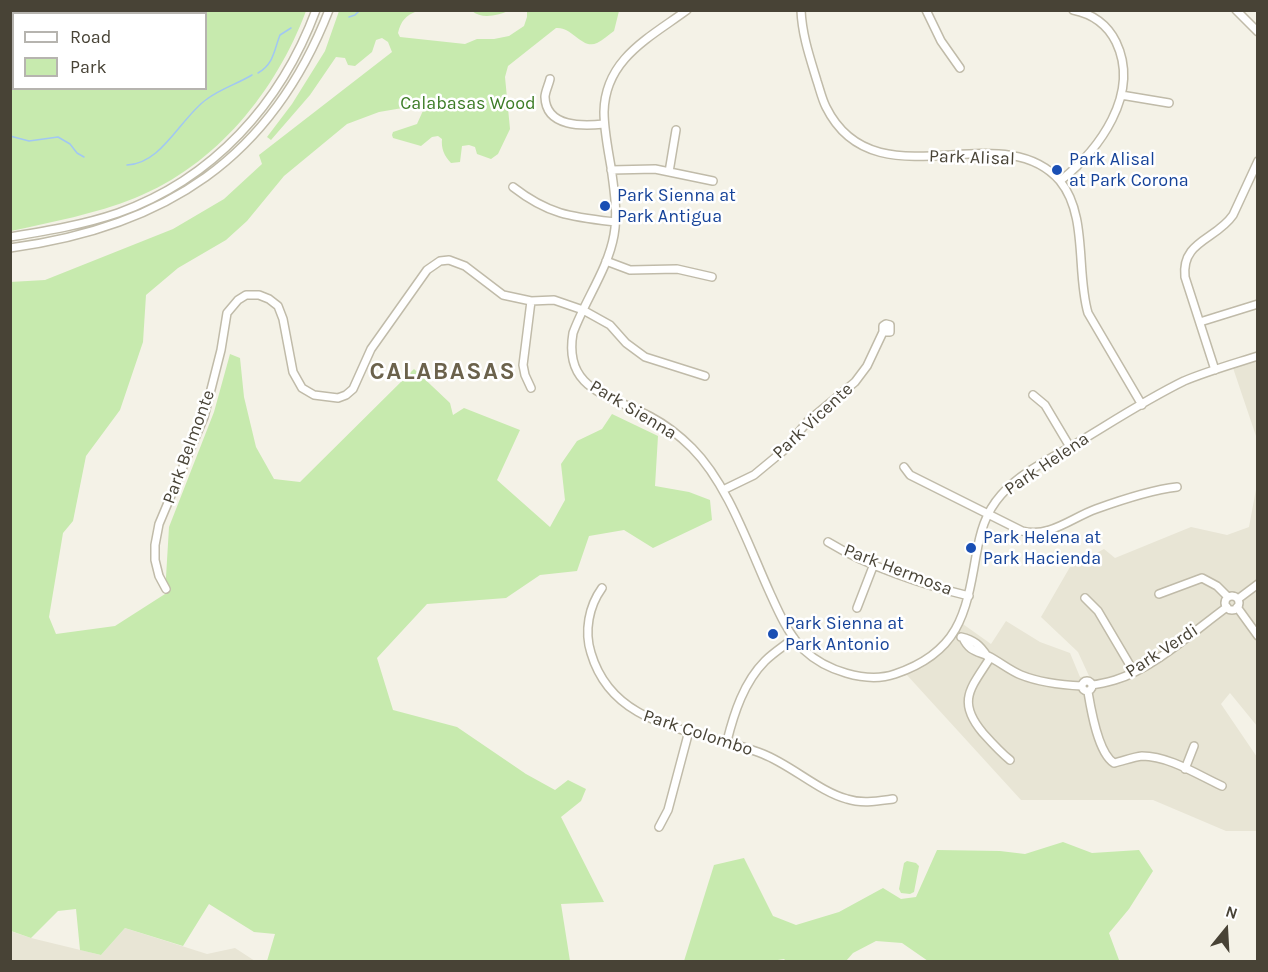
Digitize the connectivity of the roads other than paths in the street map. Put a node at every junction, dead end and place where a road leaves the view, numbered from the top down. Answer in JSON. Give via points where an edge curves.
{"nodes":[{"id":1,"x":316,"y":10,"type":"edge"},
{"id":2,"x":329,"y":10,"type":"edge"},
{"id":3,"x":687,"y":10,"type":"edge"},
{"id":4,"x":801,"y":10,"type":"edge"},
{"id":5,"x":926,"y":10,"type":"edge"},
{"id":6,"x":1073,"y":10,"type":"edge"},
{"id":7,"x":1238,"y":11,"type":"edge"},
{"id":8,"x":1257,"y":32,"type":"edge"},
{"id":9,"x":960,"y":68,"type":"dead end"},
{"id":10,"x":550,"y":79,"type":"dead end"},
{"id":11,"x":1121,"y":95,"type":"junction"},
{"id":12,"x":1169,"y":103,"type":"dead end"},
{"id":13,"x":604,"y":124,"type":"junction"},
{"id":14,"x":676,"y":130,"type":"dead end"},
{"id":15,"x":1257,"y":161,"type":"edge"},
{"id":16,"x":611,"y":170,"type":"junction"},
{"id":17,"x":669,"y":172,"type":"junction"},
{"id":18,"x":713,"y":181,"type":"dead end"},
{"id":19,"x":1060,"y":182,"type":"junction"},
{"id":20,"x":513,"y":187,"type":"dead end"},
{"id":21,"x":615,"y":222,"type":"junction"},
{"id":22,"x":10,"y":237,"type":"edge"},
{"id":23,"x":10,"y":248,"type":"edge"},
{"id":24,"x":606,"y":261,"type":"junction"},
{"id":25,"x":712,"y":277,"type":"dead end"},
{"id":26,"x":531,"y":301,"type":"junction"},
{"id":27,"x":1257,"y":304,"type":"edge"},
{"id":28,"x":583,"y":310,"type":"junction"},
{"id":29,"x":1200,"y":322,"type":"junction"},
{"id":30,"x":883,"y":332,"type":"dead end"},
{"id":31,"x":1257,"y":357,"type":"edge"},
{"id":32,"x":1215,"y":370,"type":"junction"},
{"id":33,"x":705,"y":376,"type":"dead end"},
{"id":34,"x":531,"y":388,"type":"dead end"},
{"id":35,"x":1033,"y":395,"type":"dead end"},
{"id":36,"x":1142,"y":405,"type":"junction"},
{"id":37,"x":1070,"y":447,"type":"junction"},
{"id":38,"x":904,"y":467,"type":"dead end"},
{"id":39,"x":1177,"y":488,"type":"dead end"},
{"id":40,"x":723,"y":490,"type":"junction"},
{"id":41,"x":987,"y":514,"type":"junction"},
{"id":42,"x":828,"y":542,"type":"dead end"},
{"id":43,"x":874,"y":564,"type":"junction"},
{"id":44,"x":1257,"y":584,"type":"edge"},
{"id":45,"x":603,"y":588,"type":"dead end"},
{"id":46,"x":166,"y":589,"type":"dead end"},
{"id":47,"x":1159,"y":594,"type":"dead end"},
{"id":48,"x":969,"y":596,"type":"junction"},
{"id":49,"x":1228,"y":597,"type":"junction"},
{"id":50,"x":1085,"y":598,"type":"dead end"},
{"id":51,"x":1237,"y":603,"type":"junction"},
{"id":52,"x":1227,"y":607,"type":"junction"},
{"id":53,"x":857,"y":608,"type":"dead end"},
{"id":54,"x":954,"y":632,"type":"junction"},
{"id":55,"x":1257,"y":636,"type":"edge"},
{"id":56,"x":794,"y":638,"type":"junction"},
{"id":57,"x":989,"y":657,"type":"junction"},
{"id":58,"x":828,"y":666,"type":"joint"},
{"id":59,"x":1134,"y":672,"type":"junction"},
{"id":60,"x":1087,"y":688,"type":"junction"},
{"id":61,"x":689,"y":731,"type":"junction"},
{"id":62,"x":727,"y":741,"type":"junction"},
{"id":63,"x":1194,"y":746,"type":"dead end"},
{"id":64,"x":1010,"y":760,"type":"dead end"},
{"id":65,"x":1185,"y":769,"type":"junction"},
{"id":66,"x":1222,"y":786,"type":"dead end"},
{"id":67,"x":893,"y":799,"type":"dead end"},
{"id":68,"x":659,"y":827,"type":"dead end"}],
"edges":[{"from":1,"to":22,"type":"street","via":[[291,66],[267,103],[210,162],[160,194],[118,213]]},
{"from":2,"to":23,"type":"street","via":[[302,71],[275,110],[238,151],[209,175],[163,204],[123,222],[76,236]]},
{"from":3,"to":13,"type":"street","name":"Park Sienna","via":[[631,51],[620,64],[605,95]]},
{"from":4,"to":19,"type":"street","name":"Park Alisal","via":[[803,35],[825,106],[836,125],[855,142],[892,156],[1011,156],[1045,169]]},
{"from":5,"to":9,"type":"street"},
{"from":6,"to":11,"type":"street","via":[[1097,18],[1111,33],[1122,60]]},
{"from":7,"to":8,"type":"street"},
{"from":10,"to":13,"type":"street","via":[[545,98],[559,120],[578,126]]},
{"from":11,"to":12,"type":"street"},
{"from":11,"to":19,"type":"street","via":[[1097,145]]},
{"from":13,"to":16,"type":"street","name":"Park Sienna"},
{"from":14,"to":17,"type":"street"},
{"from":15,"to":29,"type":"street","via":[[1228,223],[1187,255],[1185,277]]},
{"from":16,"to":17,"type":"street"},
{"from":16,"to":21,"type":"street","name":"Park Sienna"},
{"from":17,"to":18,"type":"street"},
{"from":19,"to":36,"type":"street","name":"Park Alisal","via":[[1072,201],[1077,220],[1088,314]]},
{"from":20,"to":21,"type":"street","via":[[556,213]]},
{"from":21,"to":24,"type":"street","name":"Park Sienna"},
{"from":24,"to":25,"type":"street","via":[[630,270],[677,269]]},
{"from":24,"to":28,"type":"street","name":"Park Sienna"},
{"from":26,"to":28,"type":"street","name":"Park Belmonte","via":[[554,300]]},
{"from":26,"to":34,"type":"street","via":[[524,365]]},
{"from":26,"to":46,"type":"street","name":"Park Belmonte","via":[[503,295],[457,262],[440,261],[426,270],[371,349],[353,389],[338,398],[302,388],[293,372],[278,306],[259,295],[246,295],[238,300],[227,313],[204,417],[159,524],[155,560]]},
{"from":27,"to":29,"type":"street"},
{"from":28,"to":33,"type":"street","name":"Park Belmonte","via":[[603,320],[645,357]]},
{"from":28,"to":40,"type":"street","name":"Park Sienna","via":[[571,345],[580,377],[600,394],[676,434],[709,468]]},
{"from":29,"to":32,"type":"street"},
{"from":30,"to":40,"type":"street","name":"Park Vicente","via":[[855,382],[808,421],[783,451],[754,475]]},
{"from":31,"to":32,"type":"street","name":"Park Helena"},
{"from":32,"to":36,"type":"street","name":"Park Helena"},
{"from":35,"to":37,"type":"street","via":[[1044,405]]},
{"from":36,"to":37,"type":"street","name":"Park Helena"},
{"from":37,"to":41,"type":"street","name":"Park Helena","via":[[1011,484]]},
{"from":38,"to":41,"type":"street","via":[[910,475]]},
{"from":39,"to":41,"type":"street","via":[[1095,509],[1044,533],[1022,531]]},
{"from":40,"to":56,"type":"street","name":"Park Sienna"},
{"from":41,"to":48,"type":"street","name":"Park Helena"},
{"from":42,"to":43,"type":"street","name":"Park Hermosa"},
{"from":43,"to":48,"type":"street","name":"Park Hermosa"},
{"from":43,"to":53,"type":"street"},
{"from":44,"to":51,"type":"street"},
{"from":45,"to":61,"type":"street","name":"Park Colombo","via":[[594,599],[589,618],[588,643],[597,671],[622,703],[634,711]]},
{"from":47,"to":49,"type":"street","via":[[1202,578]]},
{"from":48,"to":54,"type":"street","name":"Park Helena"},
{"from":49,"to":51,"type":"street","via":[[1234,596]]},
{"from":49,"to":52,"type":"street"},
{"from":50,"to":59,"type":"street","via":[[1098,611]]},
{"from":51,"to":52,"type":"street","via":[[1233,609]]},
{"from":51,"to":55,"type":"street"},
{"from":52,"to":59,"type":"street","name":"Park Verdi"},
{"from":54,"to":57,"type":"street","name":"Park Verdi","via":[[967,646]]},
{"from":54,"to":58,"type":"street","name":"Park Helena","via":[[925,661],[891,676],[857,675]]},
{"from":56,"to":58,"type":"street","name":"Park Sienna"},
{"from":56,"to":62,"type":"street","via":[[754,674]]},
{"from":57,"to":60,"type":"street","name":"Park Verdi","via":[[1020,675],[1047,684]]},
{"from":57,"to":64,"type":"street","via":[[973,686],[968,709],[977,726]]},
{"from":59,"to":60,"type":"street","name":"Park Verdi"},
{"from":60,"to":65,"type":"street","via":[[1092,717],[1107,759],[1114,763],[1141,756],[1157,758]]},
{"from":61,"to":62,"type":"street","name":"Park Colombo"},
{"from":61,"to":68,"type":"street","via":[[668,810]]},
{"from":62,"to":67,"type":"street","name":"Park Colombo","via":[[765,755],[848,800]]},
{"from":63,"to":65,"type":"street"},
{"from":65,"to":66,"type":"street"}]}
